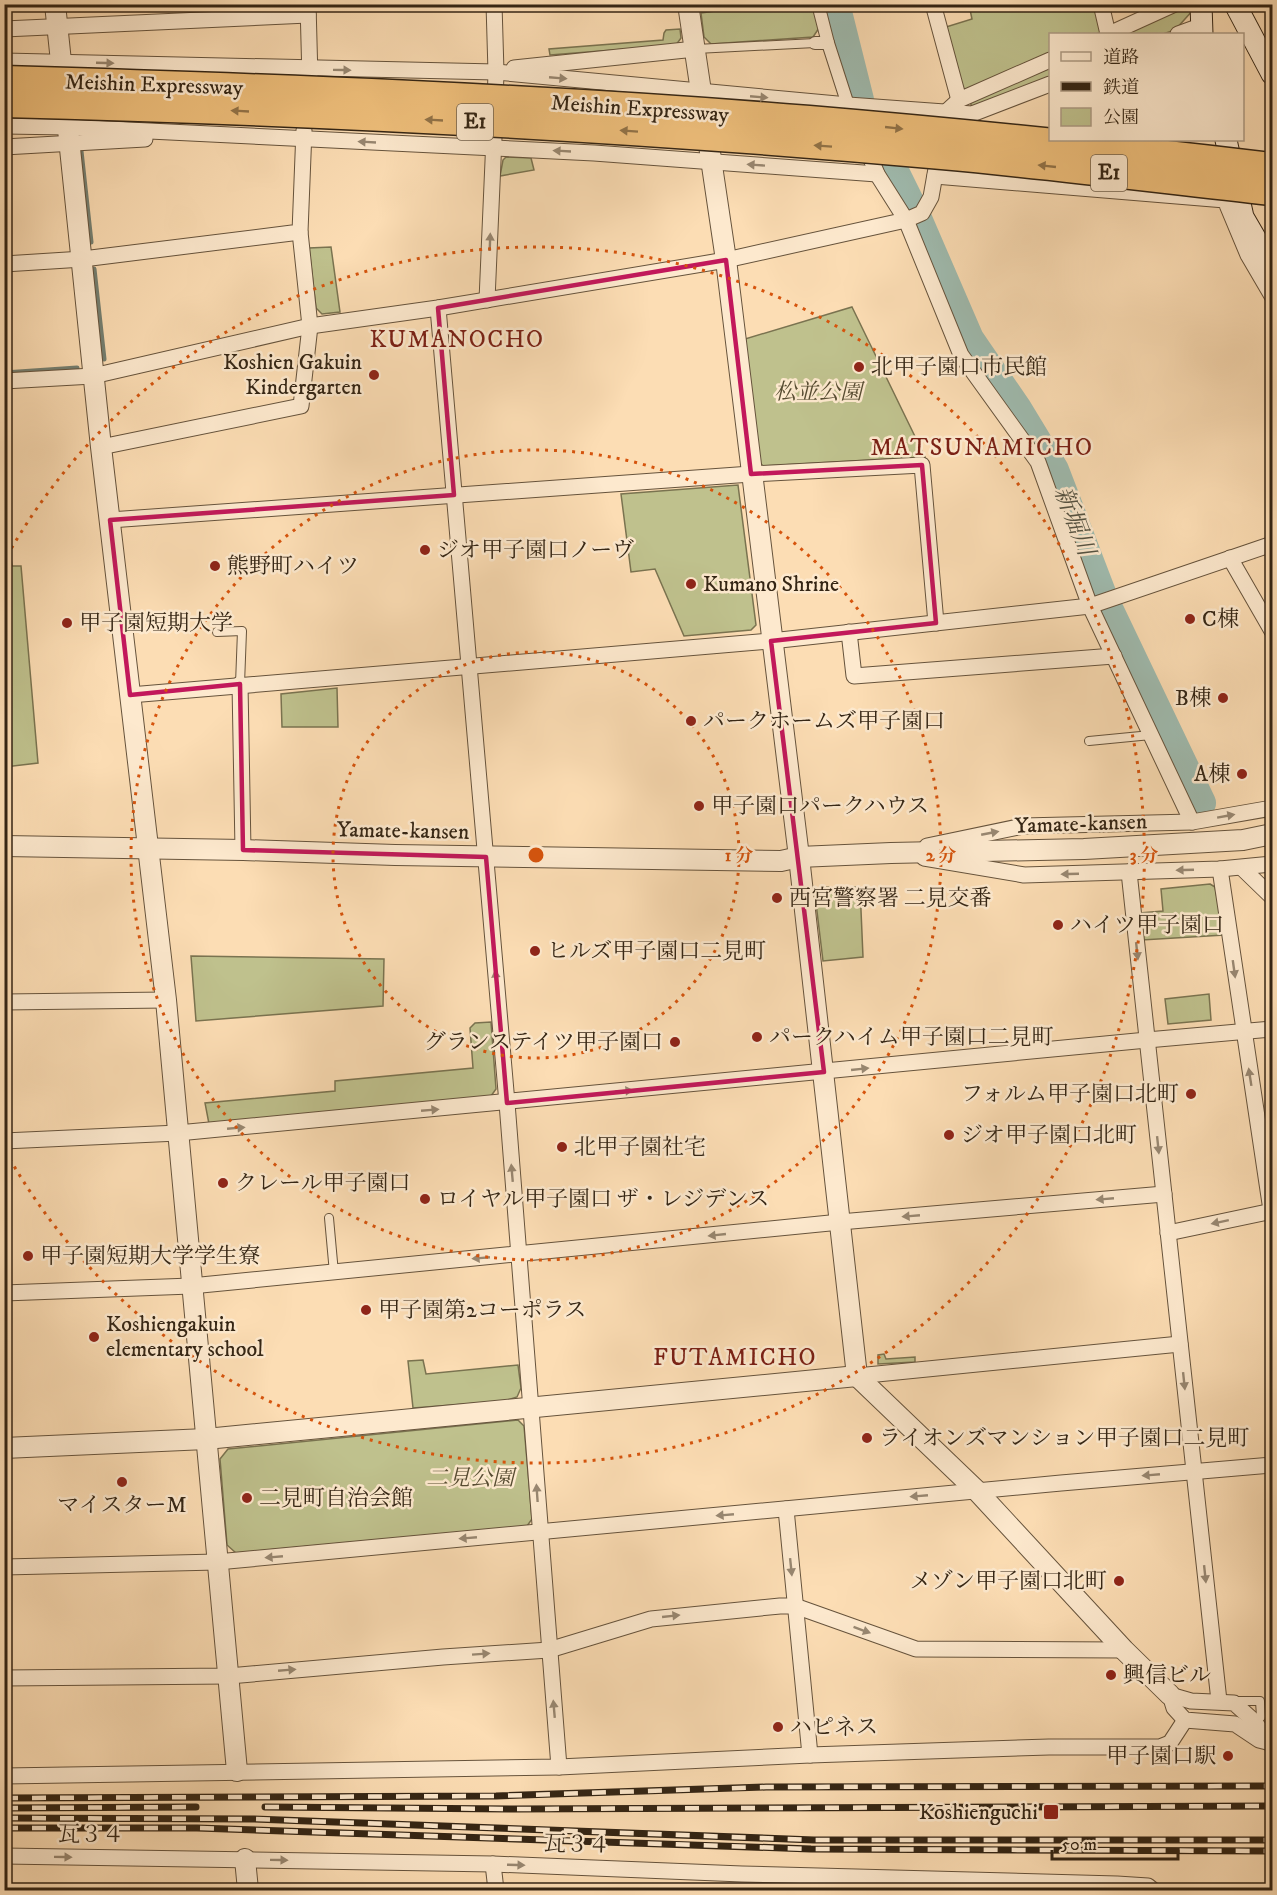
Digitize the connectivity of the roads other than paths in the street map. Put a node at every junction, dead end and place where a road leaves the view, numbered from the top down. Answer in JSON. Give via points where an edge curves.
{"nodes":[{"id":1,"x":55,"y":4,"type":"edge"},
{"id":2,"x":494,"y":4,"type":"edge"},
{"id":3,"x":688,"y":4,"type":"edge"},
{"id":4,"x":818,"y":4,"type":"edge"},
{"id":5,"x":933,"y":4,"type":"edge"},
{"id":6,"x":1101,"y":4,"type":"edge"},
{"id":7,"x":1175,"y":4,"type":"edge"},
{"id":8,"x":1201,"y":4,"type":"edge"},
{"id":9,"x":1235,"y":4,"type":"edge"},
{"id":10,"x":308,"y":10,"type":"edge"},
{"id":11,"x":59,"y":27,"type":"junction"},
{"id":12,"x":4,"y":29,"type":"edge"},
{"id":13,"x":1201,"y":30,"type":"edge"},
{"id":14,"x":1108,"y":33,"type":"edge"},
{"id":15,"x":1110,"y":33,"type":"edge"},
{"id":16,"x":1184,"y":33,"type":"edge"},
{"id":17,"x":822,"y":43,"type":"junction"},
{"id":18,"x":695,"y":49,"type":"junction"},
{"id":19,"x":1049,"y":60,"type":"edge"},
{"id":20,"x":4,"y":61,"type":"edge"},
{"id":21,"x":62,"y":62,"type":"junction"},
{"id":22,"x":311,"y":69,"type":"junction"},
{"id":23,"x":496,"y":72,"type":"junction"},
{"id":24,"x":1272,"y":74,"type":"edge"},
{"id":25,"x":4,"y":80,"type":"edge"},
{"id":26,"x":1049,"y":84,"type":"edge"},
{"id":27,"x":701,"y":92,"type":"junction"},
{"id":28,"x":959,"y":100,"type":"junction"},
{"id":29,"x":4,"y":103,"type":"edge"},
{"id":30,"x":848,"y":105,"type":"junction"},
{"id":31,"x":946,"y":112,"type":"junction"},
{"id":32,"x":4,"y":126,"type":"edge"},
{"id":33,"x":68,"y":135,"type":"junction"},
{"id":34,"x":303,"y":139,"type":"junction"},
{"id":35,"x":1080,"y":141,"type":"edge"},
{"id":36,"x":1226,"y":141,"type":"edge"},
{"id":37,"x":4,"y":147,"type":"edge"},
{"id":38,"x":493,"y":148,"type":"junction"},
{"id":39,"x":713,"y":162,"type":"junction"},
{"id":40,"x":1272,"y":167,"type":"edge"},
{"id":41,"x":877,"y":174,"type":"junction"},
{"id":42,"x":934,"y":176,"type":"junction"},
{"id":43,"x":1102,"y":190,"type":"junction"},
{"id":44,"x":1272,"y":191,"type":"edge"},
{"id":45,"x":913,"y":217,"type":"junction"},
{"id":46,"x":300,"y":232,"type":"junction"},
{"id":47,"x":83,"y":259,"type":"junction"},
{"id":48,"x":726,"y":260,"type":"junction"},
{"id":49,"x":4,"y":264,"type":"edge"},
{"id":50,"x":1272,"y":267,"type":"edge"},
{"id":51,"x":1272,"y":296,"type":"edge"},
{"id":52,"x":487,"y":300,"type":"junction"},
{"id":53,"x":438,"y":308,"type":"junction"},
{"id":54,"x":310,"y":326,"type":"junction"},
{"id":55,"x":93,"y":376,"type":"junction"},
{"id":56,"x":4,"y":381,"type":"edge"},
{"id":57,"x":101,"y":447,"type":"junction"},
{"id":58,"x":751,"y":474,"type":"junction"},
{"id":59,"x":454,"y":495,"type":"junction"},
{"id":60,"x":110,"y":520,"type":"junction"},
{"id":61,"x":1272,"y":544,"type":"edge"},
{"id":62,"x":1230,"y":558,"type":"junction"},
{"id":63,"x":1093,"y":605,"type":"junction"},
{"id":64,"x":936,"y":623,"type":"junction"},
{"id":65,"x":1272,"y":631,"type":"edge"},
{"id":66,"x":217,"y":632,"type":"dead end"},
{"id":67,"x":849,"y":632,"type":"junction"},
{"id":68,"x":771,"y":641,"type":"junction"},
{"id":69,"x":1114,"y":656,"type":"junction"},
{"id":70,"x":470,"y":666,"type":"junction"},
{"id":71,"x":240,"y":684,"type":"junction"},
{"id":72,"x":130,"y":695,"type":"junction"},
{"id":73,"x":1151,"y":735,"type":"junction"},
{"id":74,"x":1089,"y":741,"type":"dead end"},
{"id":75,"x":1272,"y":808,"type":"edge"},
{"id":76,"x":1192,"y":822,"type":"junction"},
{"id":77,"x":1272,"y":834,"type":"edge"},
{"id":78,"x":4,"y":846,"type":"edge"},
{"id":79,"x":149,"y":850,"type":"junction"},
{"id":80,"x":243,"y":850,"type":"junction"},
{"id":81,"x":891,"y":853,"type":"junction"},
{"id":82,"x":486,"y":857,"type":"junction"},
{"id":83,"x":799,"y":857,"type":"junction"},
{"id":84,"x":1272,"y":864,"type":"edge"},
{"id":85,"x":1242,"y":868,"type":"junction"},
{"id":86,"x":1220,"y":870,"type":"junction"},
{"id":87,"x":1129,"y":872,"type":"junction"},
{"id":88,"x":1272,"y":897,"type":"edge"},
{"id":89,"x":166,"y":1000,"type":"junction"},
{"id":90,"x":4,"y":1002,"type":"edge"},
{"id":91,"x":1272,"y":1029,"type":"edge"},
{"id":92,"x":1244,"y":1032,"type":"junction"},
{"id":93,"x":1147,"y":1040,"type":"junction"},
{"id":94,"x":824,"y":1072,"type":"junction"},
{"id":95,"x":507,"y":1103,"type":"junction"},
{"id":96,"x":178,"y":1133,"type":"junction"},
{"id":97,"x":4,"y":1141,"type":"edge"},
{"id":98,"x":1164,"y":1194,"type":"junction"},
{"id":99,"x":1272,"y":1213,"type":"edge"},
{"id":100,"x":330,"y":1218,"type":"dead end"},
{"id":101,"x":840,"y":1222,"type":"junction"},
{"id":102,"x":1168,"y":1233,"type":"junction"},
{"id":103,"x":519,"y":1255,"type":"junction"},
{"id":104,"x":334,"y":1272,"type":"junction"},
{"id":105,"x":191,"y":1286,"type":"junction"},
{"id":106,"x":4,"y":1293,"type":"edge"},
{"id":107,"x":1180,"y":1344,"type":"junction"},
{"id":108,"x":857,"y":1376,"type":"junction"},
{"id":109,"x":531,"y":1407,"type":"junction"},
{"id":110,"x":206,"y":1439,"type":"junction"},
{"id":111,"x":4,"y":1448,"type":"edge"},
{"id":112,"x":1272,"y":1465,"type":"edge"},
{"id":113,"x":1194,"y":1472,"type":"junction"},
{"id":114,"x":977,"y":1491,"type":"junction"},
{"id":115,"x":786,"y":1509,"type":"junction"},
{"id":116,"x":540,"y":1532,"type":"junction"},
{"id":117,"x":217,"y":1562,"type":"junction"},
{"id":118,"x":4,"y":1567,"type":"edge"},
{"id":119,"x":795,"y":1606,"type":"junction"},
{"id":120,"x":549,"y":1650,"type":"junction"},
{"id":121,"x":1124,"y":1650,"type":"junction"},
{"id":122,"x":229,"y":1676,"type":"junction"},
{"id":123,"x":4,"y":1678,"type":"edge"},
{"id":124,"x":1172,"y":1701,"type":"junction"},
{"id":125,"x":1223,"y":1701,"type":"junction"},
{"id":126,"x":1185,"y":1720,"type":"junction"},
{"id":127,"x":1248,"y":1724,"type":"junction"},
{"id":128,"x":1270,"y":1744,"type":"edge"},
{"id":129,"x":810,"y":1755,"type":"junction"},
{"id":130,"x":559,"y":1767,"type":"junction"},
{"id":131,"x":237,"y":1771,"type":"junction"},
{"id":132,"x":4,"y":1776,"type":"edge"},
{"id":133,"x":4,"y":1857,"type":"edge"},
{"id":134,"x":245,"y":1859,"type":"junction"},
{"id":135,"x":493,"y":1864,"type":"junction"},
{"id":136,"x":742,"y":1874,"type":"junction"},
{"id":137,"x":1272,"y":1885,"type":"edge"},
{"id":138,"x":1150,"y":1888,"type":"edge"},
{"id":139,"x":248,"y":1890,"type":"edge"},
{"id":140,"x":496,"y":1890,"type":"edge"},
{"id":141,"x":743,"y":1890,"type":"edge"},
{"id":142,"x":1270,"y":1890,"type":"edge"}],
"edges":[{"from":1,"to":11,"type":"street"},
{"from":2,"to":23,"type":"street"},
{"from":3,"to":18,"type":"street"},
{"from":4,"to":17,"type":"street"},
{"from":5,"to":28,"type":"street"},
{"from":6,"to":14,"type":"street"},
{"from":7,"to":15,"type":"street"},
{"from":8,"to":13,"type":"main road"},
{"from":9,"to":24,"type":"main road"},
{"from":10,"to":11,"type":"street"},
{"from":10,"to":22,"type":"street"},
{"from":11,"to":12,"type":"street"},
{"from":11,"to":21,"type":"street"},
{"from":13,"to":16,"type":"street"},
{"from":17,"to":18,"type":"lane"},
{"from":17,"to":30,"type":"street"},
{"from":18,"to":23,"type":"street"},
{"from":18,"to":27,"type":"street"},
{"from":19,"to":28,"type":"street"},
{"from":20,"to":21,"type":"street"},
{"from":21,"to":22,"type":"street","one_way":true},
{"from":21,"to":33,"type":"street"},
{"from":22,"to":23,"type":"street","one_way":true},
{"from":22,"to":34,"type":"street"},
{"from":23,"to":27,"type":"street","one_way":true},
{"from":23,"to":38,"type":"street"},
{"from":25,"to":40,"type":"highway","name":"Meishin Expressway","number":"E1","one_way":true,"bridge":true,"via":[[429,96],[808,120]]},
{"from":26,"to":31,"type":"street","via":[[972,114]]},
{"from":27,"to":30,"type":"street","one_way":true},
{"from":27,"to":39,"type":"street"},
{"from":28,"to":31,"type":"street"},
{"from":44,"to":29,"type":"highway","name":"Meishin Expressway","number":"E1","one_way":true,"bridge":true,"via":[[945,155],[628,131]]},
{"from":30,"to":31,"type":"street"},
{"from":30,"to":41,"type":"street"},
{"from":31,"to":42,"type":"street"},
{"from":32,"to":33,"type":"street"},
{"from":33,"to":34,"type":"street","via":[[220,134]]},
{"from":33,"to":37,"type":"street"},
{"from":33,"to":47,"type":"street"},
{"from":38,"to":34,"type":"street","one_way":true},
{"from":34,"to":46,"type":"street"},
{"from":35,"to":43,"type":"street"},
{"from":36,"to":50,"type":"main road","via":[[1243,217]]},
{"from":39,"to":38,"type":"street","one_way":true},
{"from":52,"to":38,"type":"street","one_way":true},
{"from":41,"to":39,"type":"street","one_way":true},
{"from":39,"to":48,"type":"street"},
{"from":41,"to":45,"type":"street"},
{"from":42,"to":43,"type":"street"},
{"from":42,"to":45,"type":"street","via":[[931,197]]},
{"from":43,"to":51,"type":"street","via":[[1225,200],[1248,255]]},
{"from":45,"to":48,"type":"street"},
{"from":45,"to":63,"type":"street","via":[[961,355],[1038,462]]},
{"from":46,"to":47,"type":"street"},
{"from":46,"to":54,"type":"street"},
{"from":47,"to":49,"type":"street"},
{"from":47,"to":55,"type":"street"},
{"from":48,"to":52,"type":"street"},
{"from":48,"to":58,"type":"street"},
{"from":52,"to":53,"type":"street"},
{"from":53,"to":54,"type":"street"},
{"from":53,"to":59,"type":"street"},
{"from":54,"to":55,"type":"street"},
{"from":54,"to":57,"type":"street","via":[[301,406]]},
{"from":55,"to":56,"type":"street"},
{"from":55,"to":57,"type":"street"},
{"from":57,"to":60,"type":"street"},
{"from":58,"to":59,"type":"street"},
{"from":58,"to":64,"type":"street","via":[[922,465]]},
{"from":58,"to":68,"type":"street"},
{"from":59,"to":60,"type":"street"},
{"from":59,"to":70,"type":"street"},
{"from":60,"to":72,"type":"street"},
{"from":61,"to":62,"type":"street"},
{"from":62,"to":63,"type":"street"},
{"from":62,"to":65,"type":"street"},
{"from":63,"to":64,"type":"street"},
{"from":63,"to":69,"type":"street"},
{"from":64,"to":67,"type":"street"},
{"from":66,"to":71,"type":"lane","via":[[242,631]]},
{"from":67,"to":68,"type":"street"},
{"from":67,"to":69,"type":"street","via":[[854,676]]},
{"from":68,"to":70,"type":"street"},
{"from":68,"to":83,"type":"street"},
{"from":69,"to":73,"type":"street"},
{"from":70,"to":71,"type":"street"},
{"from":70,"to":82,"type":"street"},
{"from":71,"to":72,"type":"street"},
{"from":71,"to":80,"type":"street"},
{"from":72,"to":79,"type":"street"},
{"from":73,"to":74,"type":"lane"},
{"from":73,"to":76,"type":"street"},
{"from":76,"to":75,"type":"street","one_way":true},
{"from":81,"to":76,"type":"street","one_way":true,"via":[[1023,826]]},
{"from":77,"to":81,"type":"street","name":"Yamate-kansen","via":[[1243,840],[1084,849]]},
{"from":78,"to":79,"type":"street","name":"Yamate-kansen"},
{"from":79,"to":80,"type":"street","name":"Yamate-kansen"},
{"from":79,"to":89,"type":"street"},
{"from":80,"to":82,"type":"street","name":"Yamate-kansen"},
{"from":81,"to":83,"type":"street","name":"Yamate-kansen"},
{"from":87,"to":81,"type":"street","one_way":true,"via":[[1024,875]]},
{"from":82,"to":83,"type":"street","name":"Yamate-kansen","via":[[781,861]]},
{"from":95,"to":82,"type":"street","one_way":true},
{"from":83,"to":94,"type":"street"},
{"from":84,"to":85,"type":"street"},
{"from":85,"to":86,"type":"street"},
{"from":85,"to":88,"type":"street"},
{"from":86,"to":87,"type":"street","one_way":true},
{"from":86,"to":92,"type":"street","one_way":true},
{"from":87,"to":93,"type":"street","one_way":true},
{"from":89,"to":90,"type":"street"},
{"from":89,"to":96,"type":"street"},
{"from":91,"to":92,"type":"street"},
{"from":92,"to":93,"type":"street"},
{"from":99,"to":92,"type":"street","one_way":true},
{"from":94,"to":93,"type":"street","one_way":true},
{"from":93,"to":98,"type":"street","one_way":true},
{"from":95,"to":94,"type":"street","one_way":true},
{"from":94,"to":101,"type":"street"},
{"from":96,"to":95,"type":"street","one_way":true},
{"from":103,"to":95,"type":"street","one_way":true},
{"from":96,"to":97,"type":"street"},
{"from":96,"to":105,"type":"street"},
{"from":98,"to":101,"type":"street","one_way":true},
{"from":98,"to":102,"type":"street"},
{"from":99,"to":102,"type":"street","one_way":true},
{"from":100,"to":104,"type":"lane"},
{"from":101,"to":103,"type":"street","one_way":true},
{"from":101,"to":108,"type":"street"},
{"from":102,"to":107,"type":"street"},
{"from":103,"to":104,"type":"street","one_way":true},
{"from":103,"to":109,"type":"street"},
{"from":104,"to":105,"type":"street"},
{"from":105,"to":106,"type":"street"},
{"from":105,"to":110,"type":"street"},
{"from":107,"to":108,"type":"street"},
{"from":107,"to":113,"type":"street","one_way":true},
{"from":108,"to":109,"type":"street"},
{"from":108,"to":114,"type":"street"},
{"from":109,"to":110,"type":"street"},
{"from":116,"to":109,"type":"street","one_way":true},
{"from":110,"to":111,"type":"street"},
{"from":110,"to":117,"type":"street"},
{"from":112,"to":113,"type":"street"},
{"from":113,"to":114,"type":"street","one_way":true},
{"from":113,"to":125,"type":"street","one_way":true},
{"from":114,"to":115,"type":"street","one_way":true},
{"from":114,"to":121,"type":"street"},
{"from":115,"to":116,"type":"street","one_way":true},
{"from":115,"to":119,"type":"street","one_way":true},
{"from":116,"to":117,"type":"street","one_way":true},
{"from":116,"to":120,"type":"street"},
{"from":117,"to":118,"type":"street"},
{"from":117,"to":122,"type":"street"},
{"from":120,"to":119,"type":"street","one_way":true,"via":[[651,1618]]},
{"from":119,"to":121,"type":"street","one_way":true,"via":[[916,1649]]},
{"from":119,"to":129,"type":"street"},
{"from":122,"to":120,"type":"street","one_way":true},
{"from":130,"to":120,"type":"street","one_way":true},
{"from":121,"to":124,"type":"street"},
{"from":122,"to":123,"type":"street"},
{"from":122,"to":131,"type":"street"},
{"from":124,"to":125,"type":"street"},
{"from":124,"to":126,"type":"street"},
{"from":125,"to":127,"type":"street","via":[[1234,1703]]},
{"from":126,"to":127,"type":"street"},
{"from":126,"to":129,"type":"street","via":[[1170,1743],[1160,1747]]},
{"from":127,"to":128,"type":"street","via":[[1259,1740]]},
{"from":129,"to":130,"type":"street"},
{"from":130,"to":131,"type":"street"},
{"from":131,"to":132,"type":"street"},
{"from":133,"to":134,"type":"street","name":"瓦３４","one_way":true},
{"from":134,"to":135,"type":"street","name":"瓦３４","one_way":true},
{"from":134,"to":139,"type":"street"},
{"from":135,"to":136,"type":"street","name":"瓦３４","one_way":true},
{"from":135,"to":140,"type":"street"},
{"from":136,"to":138,"type":"street","name":"瓦３４"},
{"from":136,"to":141,"type":"street"},
{"from":137,"to":142,"type":"street"}]}
